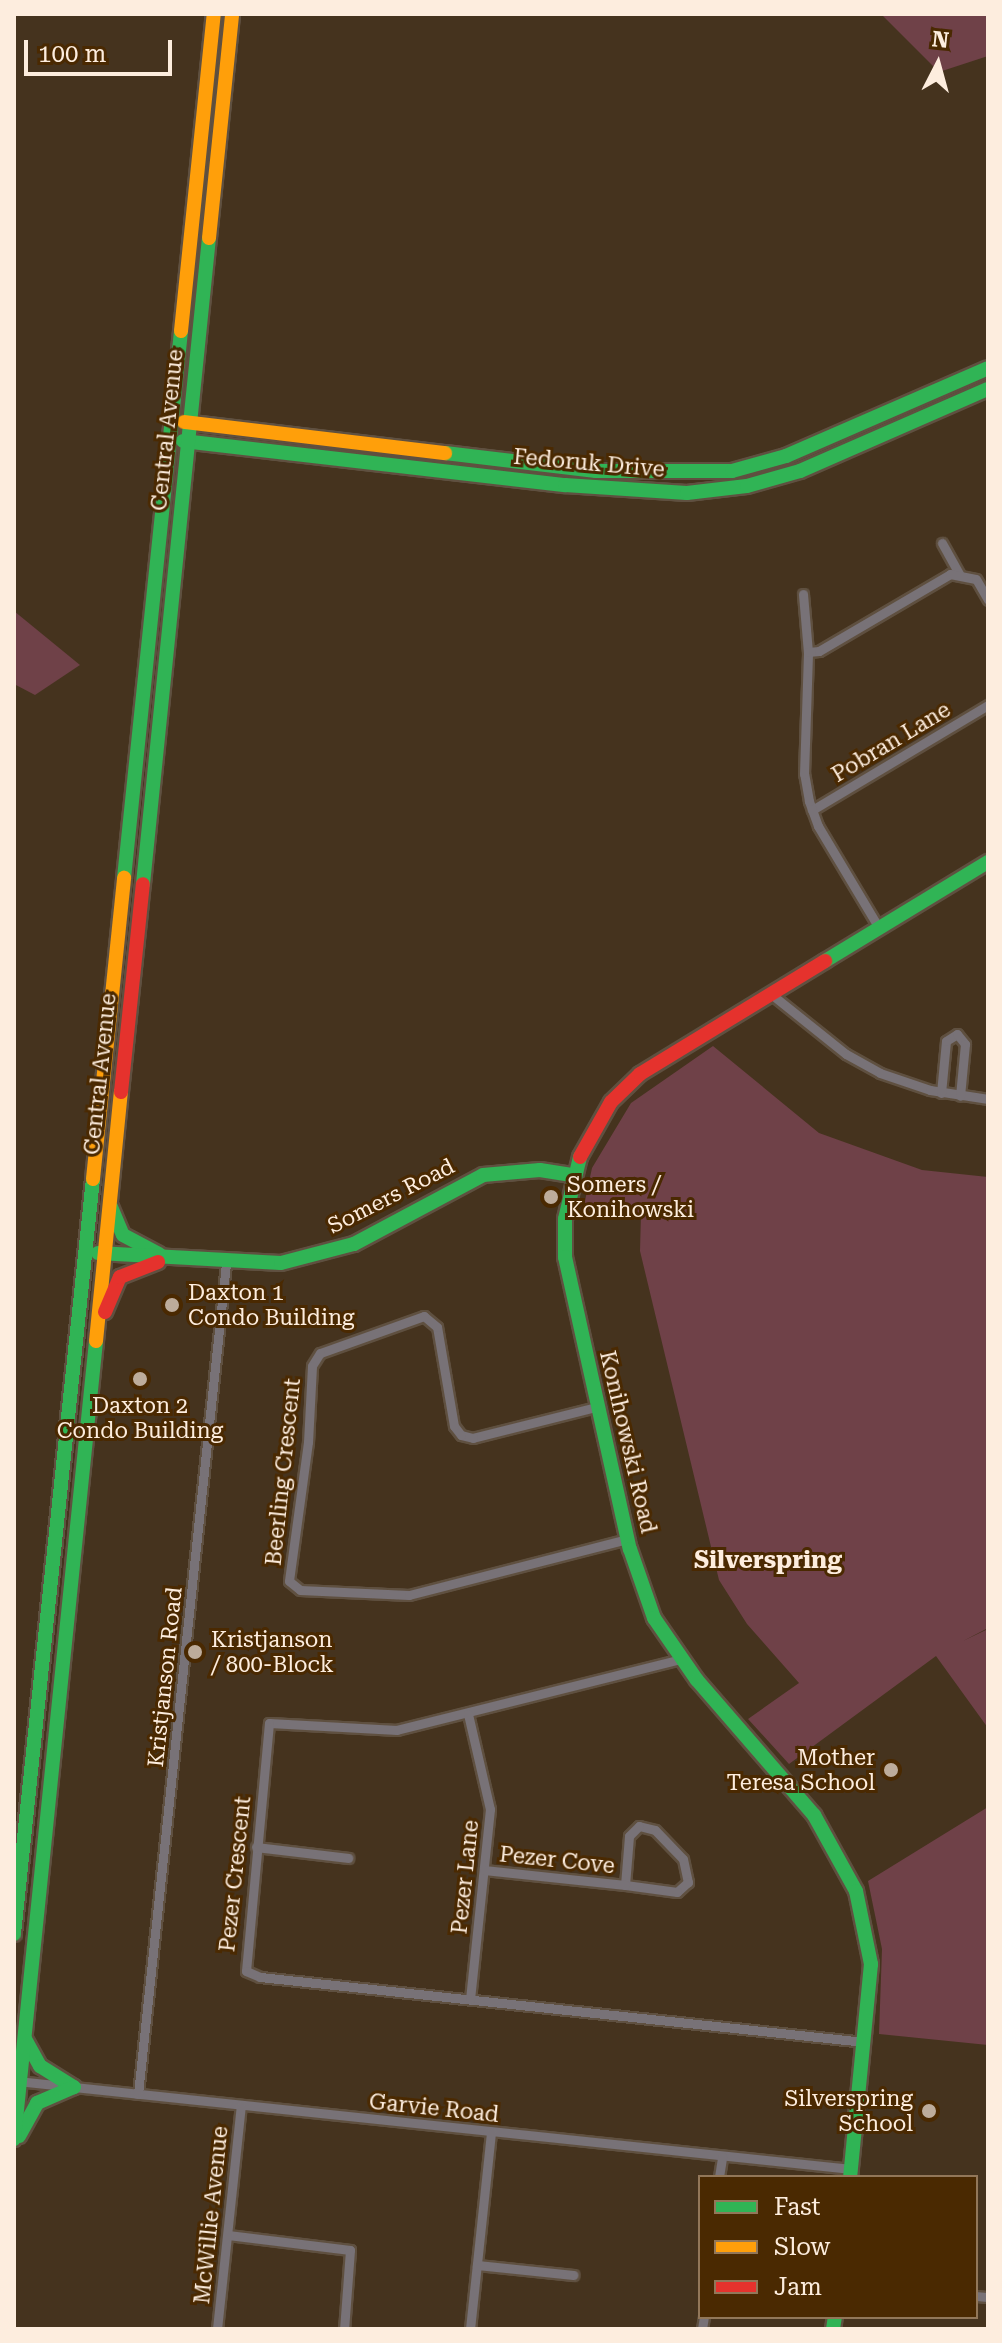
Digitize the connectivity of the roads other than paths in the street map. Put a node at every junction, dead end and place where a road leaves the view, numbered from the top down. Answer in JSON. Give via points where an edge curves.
{"nodes":[{"id":1,"x":214,"y":14,"type":"edge"},
{"id":2,"x":232,"y":14,"type":"edge"},
{"id":3,"x":988,"y":368,"type":"edge"},
{"id":4,"x":988,"y":389,"type":"edge"},
{"id":5,"x":172,"y":421,"type":"junction"},
{"id":6,"x":191,"y":423,"type":"junction"},
{"id":7,"x":169,"y":440,"type":"junction"},
{"id":8,"x":189,"y":442,"type":"junction"},
{"id":9,"x":942,"y":543,"type":"dead end"},
{"id":10,"x":959,"y":574,"type":"junction"},
{"id":11,"x":803,"y":594,"type":"dead end"},
{"id":12,"x":988,"y":600,"type":"edge"},
{"id":13,"x":808,"y":652,"type":"junction"},
{"id":14,"x":988,"y":705,"type":"edge"},
{"id":15,"x":812,"y":810,"type":"junction"},
{"id":16,"x":988,"y":862,"type":"edge"},
{"id":17,"x":879,"y":928,"type":"junction"},
{"id":18,"x":771,"y":994,"type":"junction"},
{"id":19,"x":941,"y":1093,"type":"junction"},
{"id":20,"x":960,"y":1096,"type":"junction"},
{"id":21,"x":988,"y":1099,"type":"edge"},
{"id":22,"x":572,"y":1175,"type":"junction"},
{"id":23,"x":109,"y":1200,"type":"junction"},
{"id":24,"x":86,"y":1252,"type":"junction"},
{"id":25,"x":104,"y":1254,"type":"junction"},
{"id":26,"x":170,"y":1259,"type":"junction"},
{"id":27,"x":226,"y":1264,"type":"junction"},
{"id":28,"x":96,"y":1339,"type":"junction"},
{"id":29,"x":596,"y":1407,"type":"junction"},
{"id":30,"x":627,"y":1539,"type":"junction"},
{"id":31,"x":681,"y":1659,"type":"junction"},
{"id":32,"x":468,"y":1714,"type":"junction"},
{"id":33,"x":256,"y":1847,"type":"junction"},
{"id":34,"x":348,"y":1858,"type":"dead end"},
{"id":35,"x":484,"y":1870,"type":"junction"},
{"id":36,"x":625,"y":1885,"type":"junction"},
{"id":37,"x":14,"y":1934,"type":"edge"},
{"id":38,"x":470,"y":1999,"type":"junction"},
{"id":39,"x":23,"y":2036,"type":"junction"},
{"id":40,"x":864,"y":2042,"type":"junction"},
{"id":41,"x":17,"y":2081,"type":"edge"},
{"id":42,"x":74,"y":2087,"type":"junction"},
{"id":43,"x":138,"y":2094,"type":"junction"},
{"id":44,"x":241,"y":2105,"type":"junction"},
{"id":45,"x":491,"y":2132,"type":"junction"},
{"id":46,"x":14,"y":2139,"type":"edge"},
{"id":47,"x":14,"y":2148,"type":"edge"},
{"id":48,"x":722,"y":2157,"type":"junction"},
{"id":49,"x":850,"y":2173,"type":"edge"},
{"id":50,"x":719,"y":2175,"type":"edge"},
{"id":51,"x":228,"y":2235,"type":"junction"},
{"id":52,"x":477,"y":2265,"type":"junction"},
{"id":53,"x":573,"y":2275,"type":"dead end"},
{"id":54,"x":217,"y":2329,"type":"edge"},
{"id":55,"x":344,"y":2329,"type":"edge"},
{"id":56,"x":470,"y":2329,"type":"edge"}],
"edges":[{"from":1,"to":5,"type":"main road","name":"Central Avenue"},
{"from":2,"to":6,"type":"main road","name":"Central Avenue"},
{"from":3,"to":6,"type":"main road","name":"Fedoruk Drive","via":[[805,450],[732,471],[692,474],[596,471]]},
{"from":4,"to":8,"type":"main road","name":"Fedoruk Drive","via":[[800,471],[747,486],[687,493],[565,485]]},
{"from":5,"to":6,"type":"main road","name":"Fedoruk Drive"},
{"from":5,"to":7,"type":"main road","name":"Central Avenue"},
{"from":6,"to":8,"type":"main road","name":"Central Avenue"},
{"from":7,"to":8,"type":"main road","name":"Fedoruk Drive"},
{"from":7,"to":24,"type":"main road","name":"Central Avenue"},
{"from":8,"to":23,"type":"main road","name":"Central Avenue"},
{"from":9,"to":10,"type":"street"},
{"from":10,"to":12,"type":"street","via":[[976,579]]},
{"from":10,"to":13,"type":"street","via":[[819,651]]},
{"from":11,"to":13,"type":"street"},
{"from":13,"to":15,"type":"street","via":[[804,774]]},
{"from":14,"to":15,"type":"street","name":"Pobran Lane"},
{"from":15,"to":17,"type":"street"},
{"from":16,"to":17,"type":"main road","name":"Konihowski Road"},
{"from":17,"to":18,"type":"main road","name":"Konihowski Road"},
{"from":18,"to":19,"type":"street","via":[[863,1065]]},
{"from":18,"to":22,"type":"main road","name":"Konihowski Road","via":[[640,1074],[611,1102]]},
{"from":19,"to":20,"type":"street"},
{"from":19,"to":20,"type":"street","via":[[946,1041],[957,1034],[965,1044]]},
{"from":20,"to":21,"type":"street"},
{"from":22,"to":27,"type":"main road","name":"Somers Road","via":[[540,1170],[483,1175],[354,1244],[281,1263]]},
{"from":22,"to":29,"type":"main road","name":"Konihowski Road","via":[[565,1257]]},
{"from":23,"to":25,"type":"main road","name":"Central Avenue"},
{"from":23,"to":26,"type":"main road","via":[[123,1235]]},
{"from":24,"to":25,"type":"main road","name":"Somers Road"},
{"from":24,"to":37,"type":"main road","name":"Central Avenue"},
{"from":25,"to":26,"type":"main road","name":"Somers Road"},
{"from":25,"to":28,"type":"main road","name":"Central Avenue"},
{"from":26,"to":27,"type":"main road","name":"Somers Road"},
{"from":26,"to":28,"type":"main road","via":[[120,1277]]},
{"from":27,"to":43,"type":"street","name":"Kristjanson Road"},
{"from":28,"to":39,"type":"main road","name":"Central Avenue"},
{"from":29,"to":30,"type":"main road","name":"Konihowski Road"},
{"from":29,"to":30,"type":"street","name":"Beerling Crescent","via":[[473,1438],[461,1435],[454,1426],[437,1327],[424,1316],[320,1353],[312,1366],[310,1431],[289,1581],[300,1590],[409,1595]]},
{"from":30,"to":31,"type":"main road","name":"Konihowski Road","via":[[654,1618]]},
{"from":31,"to":32,"type":"street","name":"Pezer Crescent"},
{"from":31,"to":40,"type":"main road","name":"Konihowski Road","via":[[814,1815],[851,1878],[871,1964]]},
{"from":32,"to":33,"type":"street","name":"Pezer Crescent","via":[[377,1731],[269,1723]]},
{"from":32,"to":35,"type":"street","name":"Pezer Lane","via":[[490,1809]]},
{"from":33,"to":34,"type":"street"},
{"from":33,"to":38,"type":"street","name":"Pezer Crescent","via":[[244,1964],[251,1974]]},
{"from":35,"to":36,"type":"street","name":"Pezer Cove"},
{"from":35,"to":38,"type":"street","name":"Pezer Lane"},
{"from":36,"to":36,"type":"street","name":"Pezer Cove","via":[[677,1892],[688,1882],[683,1859],[655,1830],[639,1826],[629,1836]]},
{"from":38,"to":40,"type":"street","name":"Pezer Crescent"},
{"from":39,"to":41,"type":"main road","name":"Central Avenue"},
{"from":39,"to":42,"type":"main road","via":[[40,2066]]},
{"from":40,"to":49,"type":"main road","name":"Konihowski Road"},
{"from":41,"to":42,"type":"street","name":"Garvie Road"},
{"from":41,"to":46,"type":"main road","name":"Central Avenue"},
{"from":42,"to":43,"type":"street","name":"Garvie Road"},
{"from":42,"to":47,"type":"main road","via":[[37,2103]]},
{"from":43,"to":44,"type":"street","name":"Garvie Road"},
{"from":44,"to":45,"type":"street","name":"Garvie Road"},
{"from":44,"to":51,"type":"street","name":"McWillie Avenue"},
{"from":45,"to":48,"type":"street","name":"Garvie Road"},
{"from":45,"to":52,"type":"street"},
{"from":48,"to":49,"type":"street","name":"Garvie Road"},
{"from":48,"to":50,"type":"street"},
{"from":51,"to":54,"type":"street","name":"McWillie Avenue"},
{"from":51,"to":55,"type":"street","via":[[350,2250]]},
{"from":52,"to":53,"type":"street"},
{"from":52,"to":56,"type":"street"}]}
